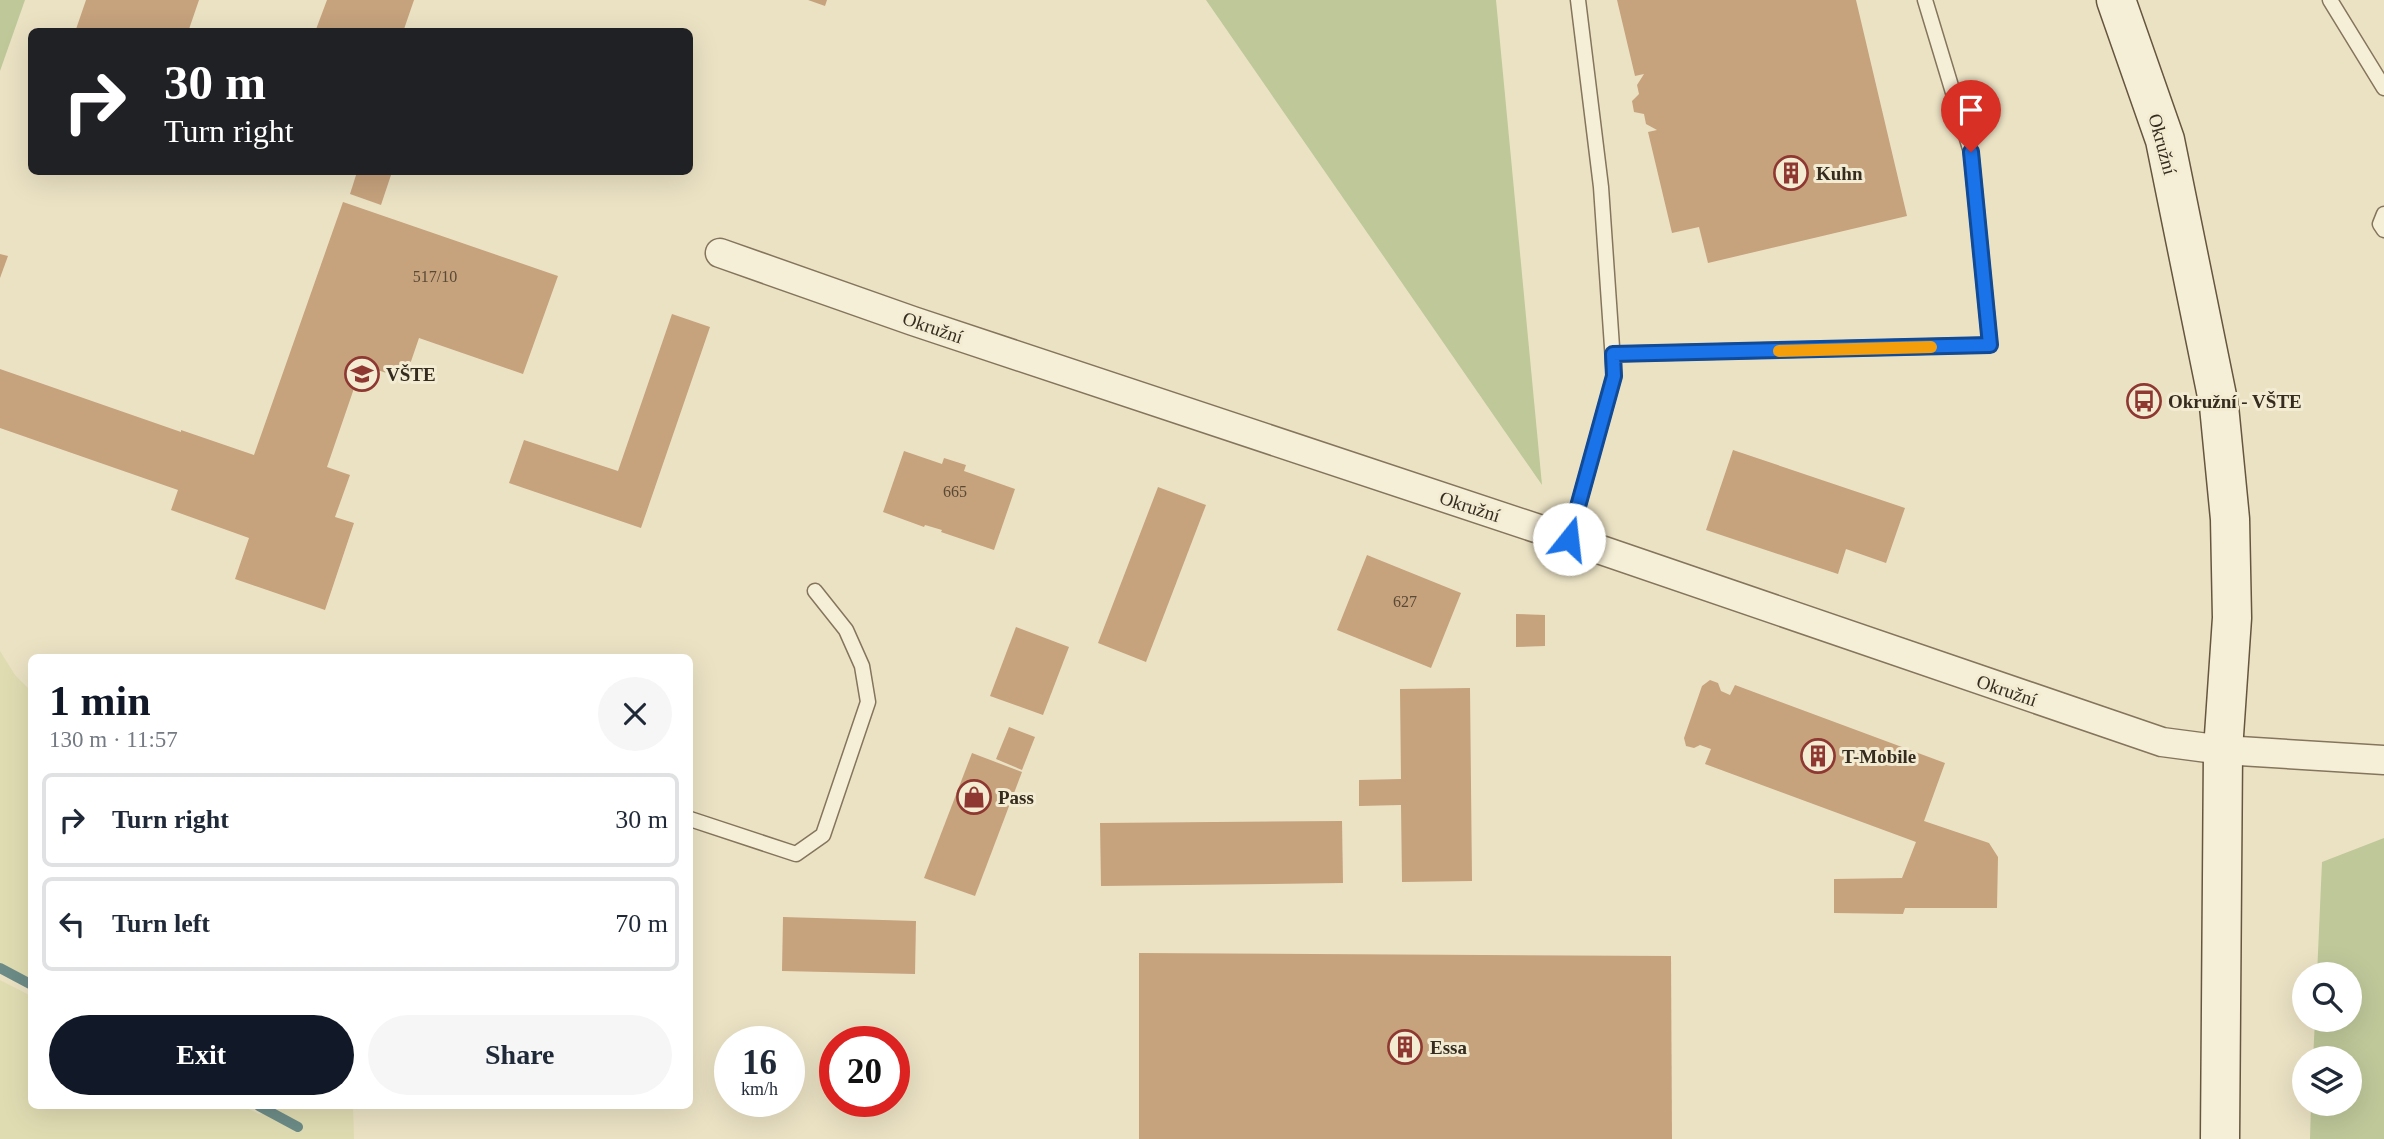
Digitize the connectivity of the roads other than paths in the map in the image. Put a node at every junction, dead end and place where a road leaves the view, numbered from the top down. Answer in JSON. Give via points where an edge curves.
{"nodes":[{"id":1,"x":1578,"y":0,"type":"edge"},
{"id":2,"x":1925,"y":0,"type":"edge"},
{"id":3,"x":2116,"y":0,"type":"edge"},
{"id":4,"x":2330,"y":0,"type":"edge"},
{"id":5,"x":2384,"y":88,"type":"edge"},
{"id":6,"x":2384,"y":214,"type":"edge"},
{"id":7,"x":2384,"y":230,"type":"edge"},
{"id":8,"x":720,"y":253,"type":"dead end"},
{"id":9,"x":1613,"y":354,"type":"junction"},
{"id":10,"x":1569,"y":539,"type":"junction"},
{"id":11,"x":815,"y":591,"type":"dead end"},
{"id":12,"x":2223,"y":750,"type":"junction"},
{"id":13,"x":2384,"y":760,"type":"edge"},
{"id":14,"x":693,"y":820,"type":"edge"},
{"id":15,"x":2220,"y":1139,"type":"edge"}],
"edges":[{"from":1,"to":9,"type":"lane","via":[[1601,187]]},
{"from":2,"to":9,"type":"lane","via":[[1971,152],[1990,345]]},
{"from":3,"to":12,"type":"main road","name":"Okružní","via":[[2165,141],[2219,407],[2230,519],[2232,618]]},
{"from":4,"to":5,"type":"lane"},
{"from":6,"to":7,"type":"lane","via":[[2380,224]]},
{"from":8,"to":10,"type":"street","name":"Okružní"},
{"from":9,"to":10,"type":"lane","via":[[1614,376]]},
{"from":10,"to":12,"type":"street","name":"Okružní","via":[[2162,742]]},
{"from":11,"to":14,"type":"lane","via":[[846,630],[862,666],[868,702],[823,835],[796,854]]},
{"from":12,"to":13,"type":"street"},
{"from":12,"to":15,"type":"main road","name":"Okružní"}]}
